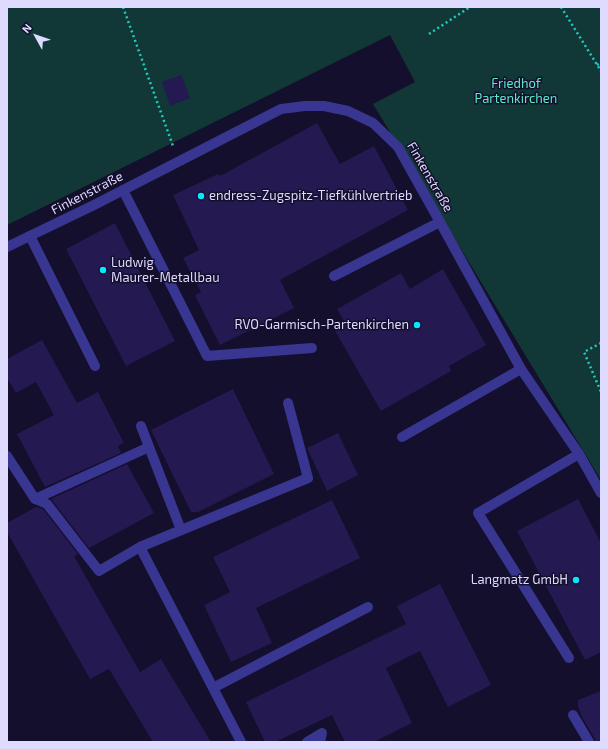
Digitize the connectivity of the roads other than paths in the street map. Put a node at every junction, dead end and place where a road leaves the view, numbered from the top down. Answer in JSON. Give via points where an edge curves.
{"nodes":[{"id":1,"x":123,"y":190,"type":"junction"},
{"id":2,"x":440,"y":222,"type":"junction"},
{"id":3,"x":30,"y":236,"type":"junction"},
{"id":4,"x":7,"y":247,"type":"edge"},
{"id":5,"x":334,"y":276,"type":"dead end"},
{"id":6,"x":312,"y":348,"type":"dead end"},
{"id":7,"x":95,"y":366,"type":"dead end"},
{"id":8,"x":521,"y":369,"type":"junction"},
{"id":9,"x":288,"y":403,"type":"dead end"},
{"id":10,"x":140,"y":426,"type":"dead end"},
{"id":11,"x":402,"y":436,"type":"dead end"},
{"id":12,"x":149,"y":447,"type":"junction"},
{"id":13,"x":579,"y":454,"type":"junction"},
{"id":14,"x":7,"y":456,"type":"edge"},
{"id":15,"x":601,"y":493,"type":"edge"},
{"id":16,"x":35,"y":499,"type":"junction"},
{"id":17,"x":181,"y":530,"type":"junction"},
{"id":18,"x":140,"y":547,"type":"junction"},
{"id":19,"x":368,"y":607,"type":"dead end"},
{"id":20,"x":569,"y":658,"type":"dead end"},
{"id":21,"x":213,"y":688,"type":"junction"},
{"id":22,"x":573,"y":715,"type":"dead end"},
{"id":23,"x":241,"y":742,"type":"edge"},
{"id":24,"x":307,"y":742,"type":"edge"},
{"id":25,"x":320,"y":742,"type":"edge"},
{"id":26,"x":589,"y":742,"type":"edge"}],
"edges":[{"from":1,"to":2,"type":"street","name":"Finkenstraße","via":[[281,109],[324,106],[348,111],[374,123],[398,147]]},
{"from":1,"to":3,"type":"street","name":"Finkenstraße"},
{"from":1,"to":6,"type":"street","via":[[207,356]]},
{"from":2,"to":5,"type":"street"},
{"from":2,"to":8,"type":"street","name":"Finkenstraße"},
{"from":3,"to":4,"type":"street","name":"Finkenstraße"},
{"from":3,"to":7,"type":"street"},
{"from":8,"to":11,"type":"street"},
{"from":8,"to":13,"type":"street","name":"Finkenstraße"},
{"from":9,"to":17,"type":"street","via":[[308,478]]},
{"from":10,"to":12,"type":"street"},
{"from":12,"to":16,"type":"street"},
{"from":12,"to":17,"type":"street"},
{"from":13,"to":15,"type":"street","name":"Finkenstraße"},
{"from":13,"to":20,"type":"street","via":[[478,513]]},
{"from":14,"to":16,"type":"street"},
{"from":16,"to":18,"type":"street","via":[[47,504],[99,571]]},
{"from":17,"to":18,"type":"street"},
{"from":18,"to":21,"type":"street"},
{"from":19,"to":21,"type":"street"},
{"from":21,"to":23,"type":"street"},
{"from":22,"to":26,"type":"street"},
{"from":24,"to":25,"type":"street","via":[[322,733]]}]}
